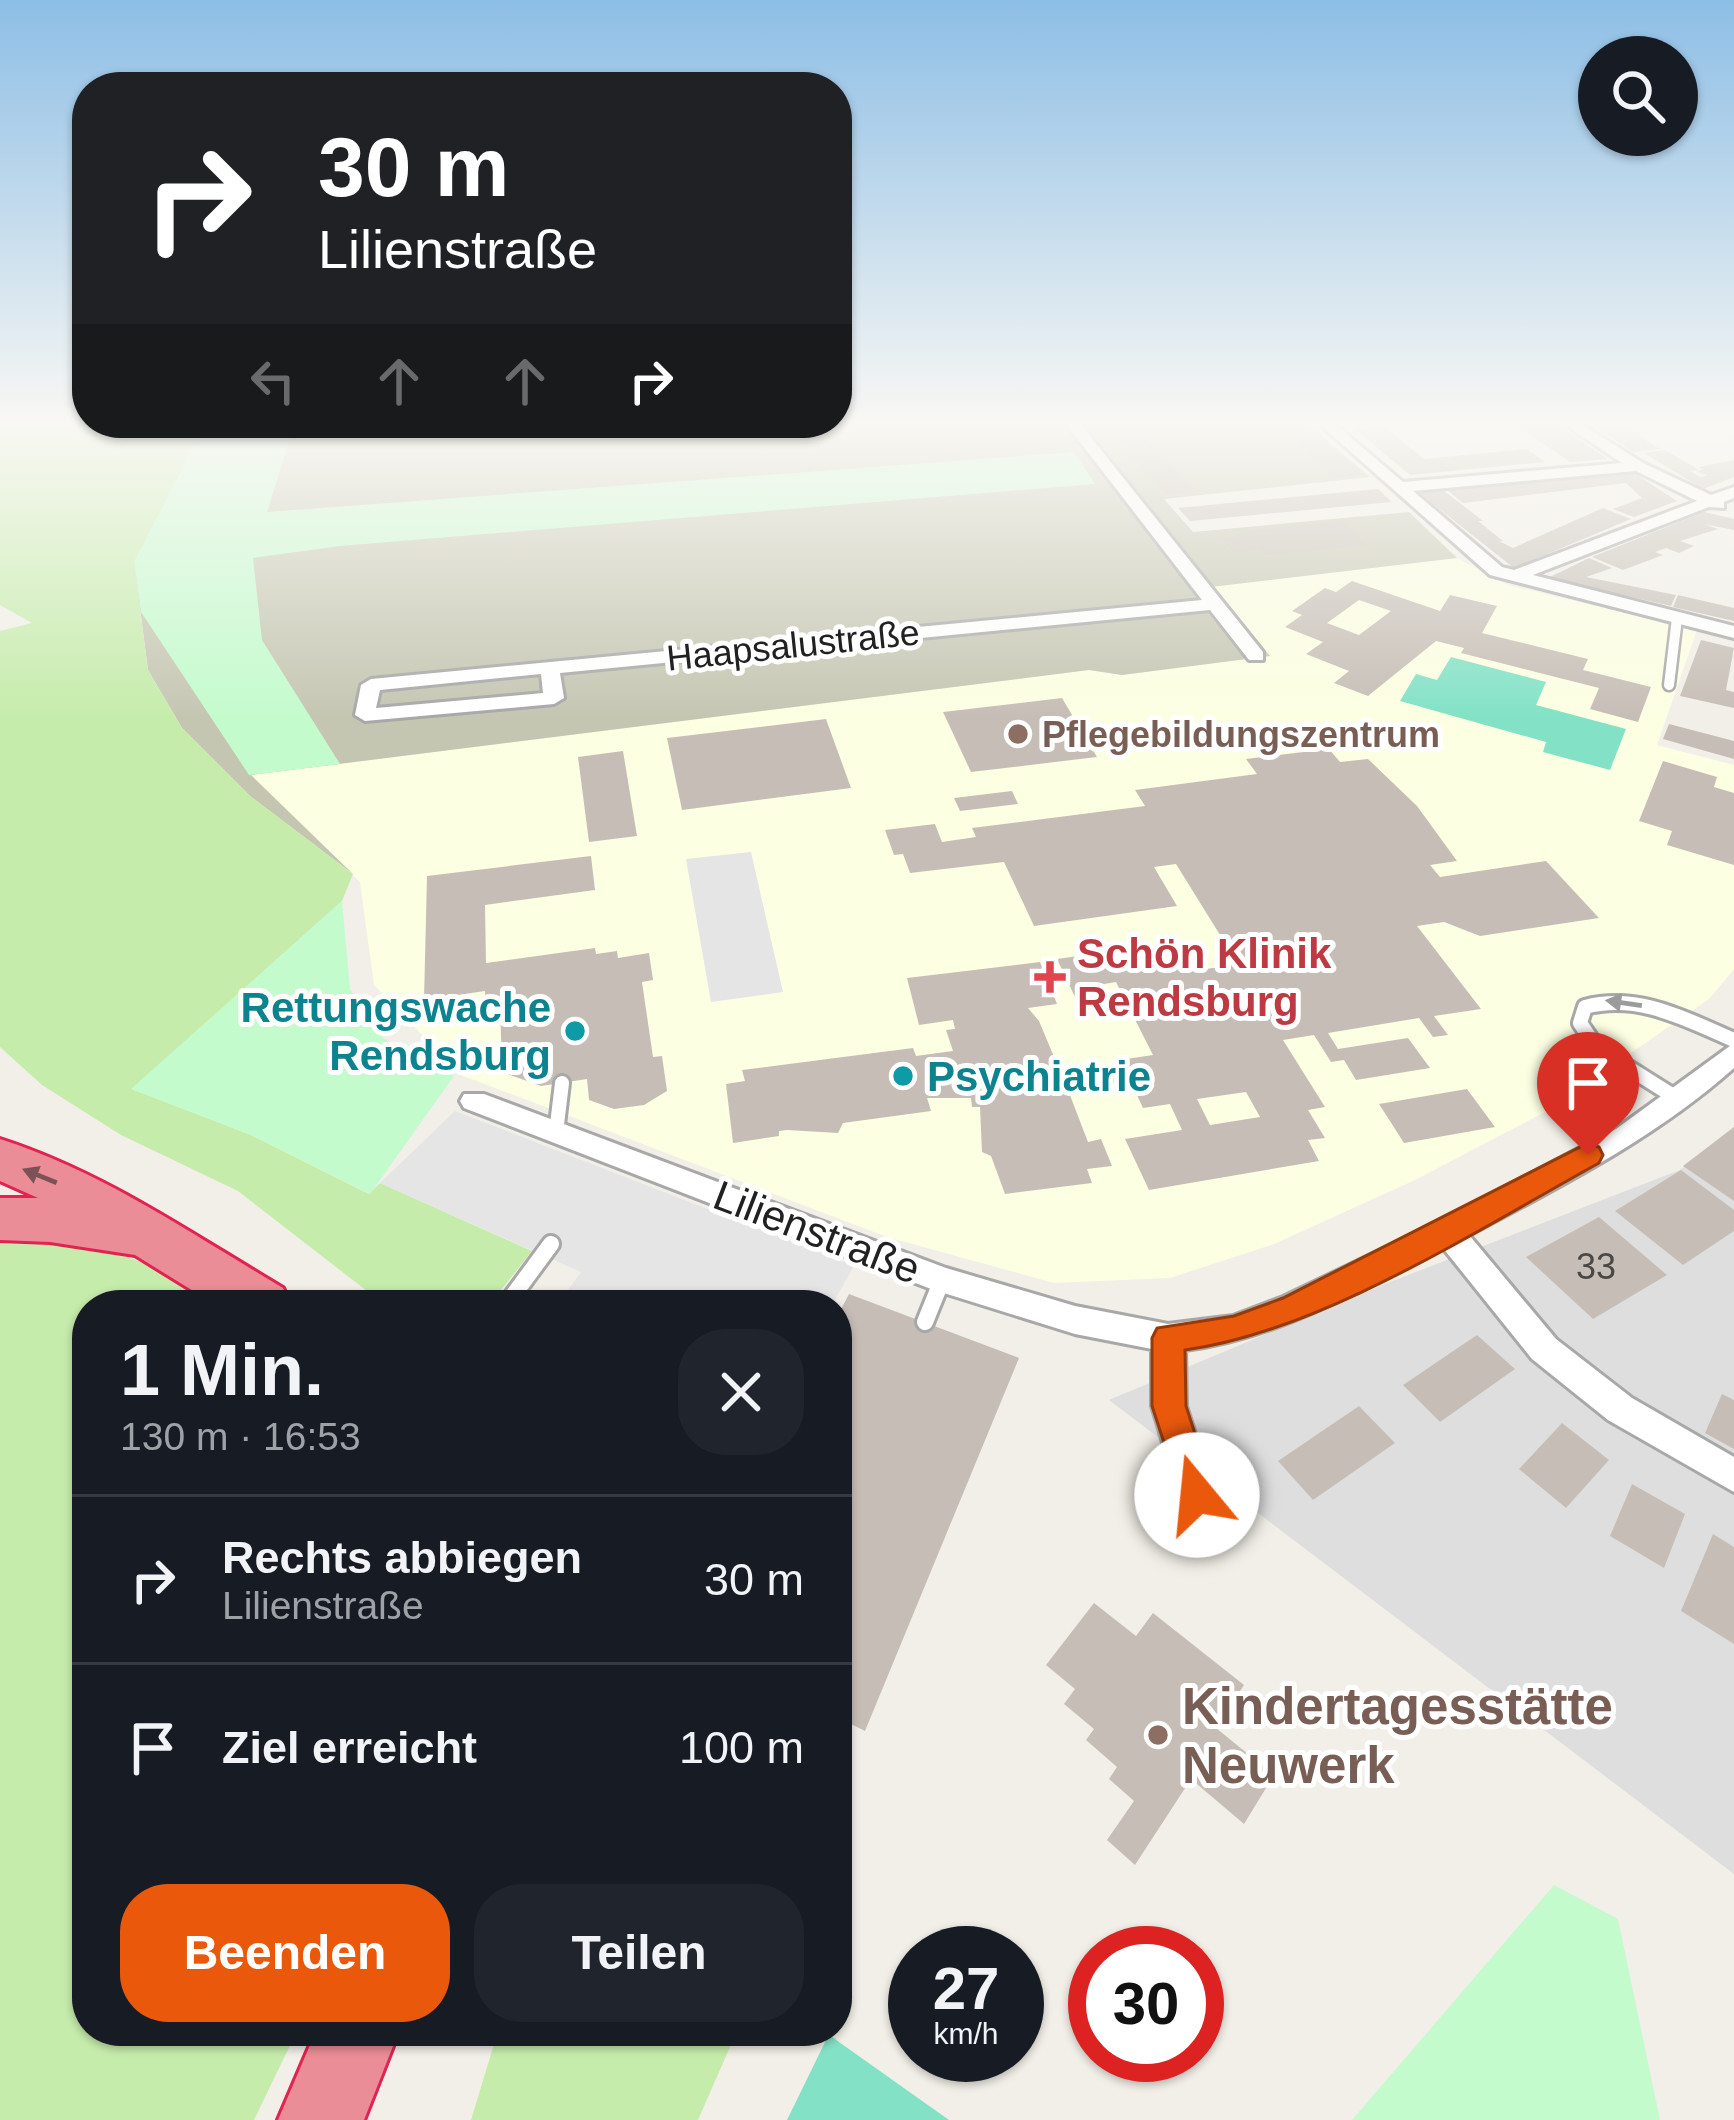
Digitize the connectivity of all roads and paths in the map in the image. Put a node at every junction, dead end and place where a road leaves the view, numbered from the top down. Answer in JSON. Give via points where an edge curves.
{"nodes":[{"id":1,"x":1148,"y":519,"type":"edge"},
{"id":2,"x":1437,"y":519,"type":"edge"},
{"id":3,"x":1666,"y":519,"type":"edge"},
{"id":4,"x":1510,"y":578,"type":"junction"},
{"id":5,"x":1215,"y":604,"type":"junction"},
{"id":6,"x":1677,"y":618,"type":"junction"},
{"id":7,"x":1734,"y":632,"type":"edge"},
{"id":8,"x":1256,"y":656,"type":"dead end"},
{"id":9,"x":550,"y":668,"type":"junction"},
{"id":10,"x":1669,"y":685,"type":"dead end"},
{"id":11,"x":1734,"y":1040,"type":"edge"},
{"id":12,"x":1734,"y":1053,"type":"edge"},
{"id":13,"x":1720,"y":1082,"type":"edge"},
{"id":14,"x":562,"y":1083,"type":"dead end"},
{"id":15,"x":1680,"y":1100,"type":"junction"},
{"id":16,"x":474,"y":1101,"type":"dead end"},
{"id":17,"x":556,"y":1133,"type":"junction"},
{"id":18,"x":0,"y":1160,"type":"edge"},
{"id":19,"x":0,"y":1219,"type":"edge"},
{"id":20,"x":1448,"y":1232,"type":"junction"},
{"id":21,"x":151,"y":1238,"type":"junction"},
{"id":22,"x":550,"y":1244,"type":"dead end"},
{"id":23,"x":942,"y":1280,"type":"junction"},
{"id":24,"x":238,"y":1290,"type":"edge"},
{"id":25,"x":517,"y":1290,"type":"edge"},
{"id":26,"x":925,"y":1322,"type":"dead end"},
{"id":27,"x":1168,"y":1338,"type":"junction"},
{"id":28,"x":1734,"y":1476,"type":"edge"},
{"id":29,"x":1197,"y":1495,"type":"dead end"},
{"id":30,"x":352,"y":2046,"type":"edge"},
{"id":31,"x":321,"y":2120,"type":"edge"}],
"edges":[{"from":1,"to":5,"type":"street"},
{"from":2,"to":4,"type":"street"},
{"from":3,"to":4,"type":"street"},
{"from":4,"to":6,"type":"street"},
{"from":5,"to":8,"type":"street"},
{"from":5,"to":9,"type":"street","name":"Haapsalustraße"},
{"from":6,"to":7,"type":"street"},
{"from":6,"to":10,"type":"lane"},
{"from":9,"to":9,"type":"street","name":"Haapsalustraße","via":[[554,698],[365,715],[371,685]]},
{"from":11,"to":15,"type":"lane","one_way":true,"via":[[1647,1006],[1607,998],[1586,1007],[1580,1023],[1597,1048]]},
{"from":12,"to":13,"type":"street","name":"Lilienstraße"},
{"from":13,"to":15,"type":"street","name":"Lilienstraße"},
{"from":14,"to":17,"type":"lane"},
{"from":15,"to":20,"type":"street","name":"Lilienstraße"},
{"from":16,"to":17,"type":"street","name":"Lilienstraße"},
{"from":17,"to":23,"type":"street","name":"Lilienstraße"},
{"from":21,"to":18,"type":"highway","one_way":true,"via":[[97,1200]]},
{"from":19,"to":21,"type":"highway"},
{"from":20,"to":27,"type":"street","name":"Lilienstraße","via":[[1234,1330]]},
{"from":20,"to":28,"type":"street","via":[[1544,1349],[1620,1409]]},
{"from":21,"to":24,"type":"highway"},
{"from":22,"to":25,"type":"lane"},
{"from":23,"to":26,"type":"lane"},
{"from":23,"to":27,"type":"street","name":"Lilienstraße","via":[[1075,1321]]},
{"from":27,"to":29,"type":"street","via":[[1169,1406]]},
{"from":30,"to":31,"type":"highway"}]}
